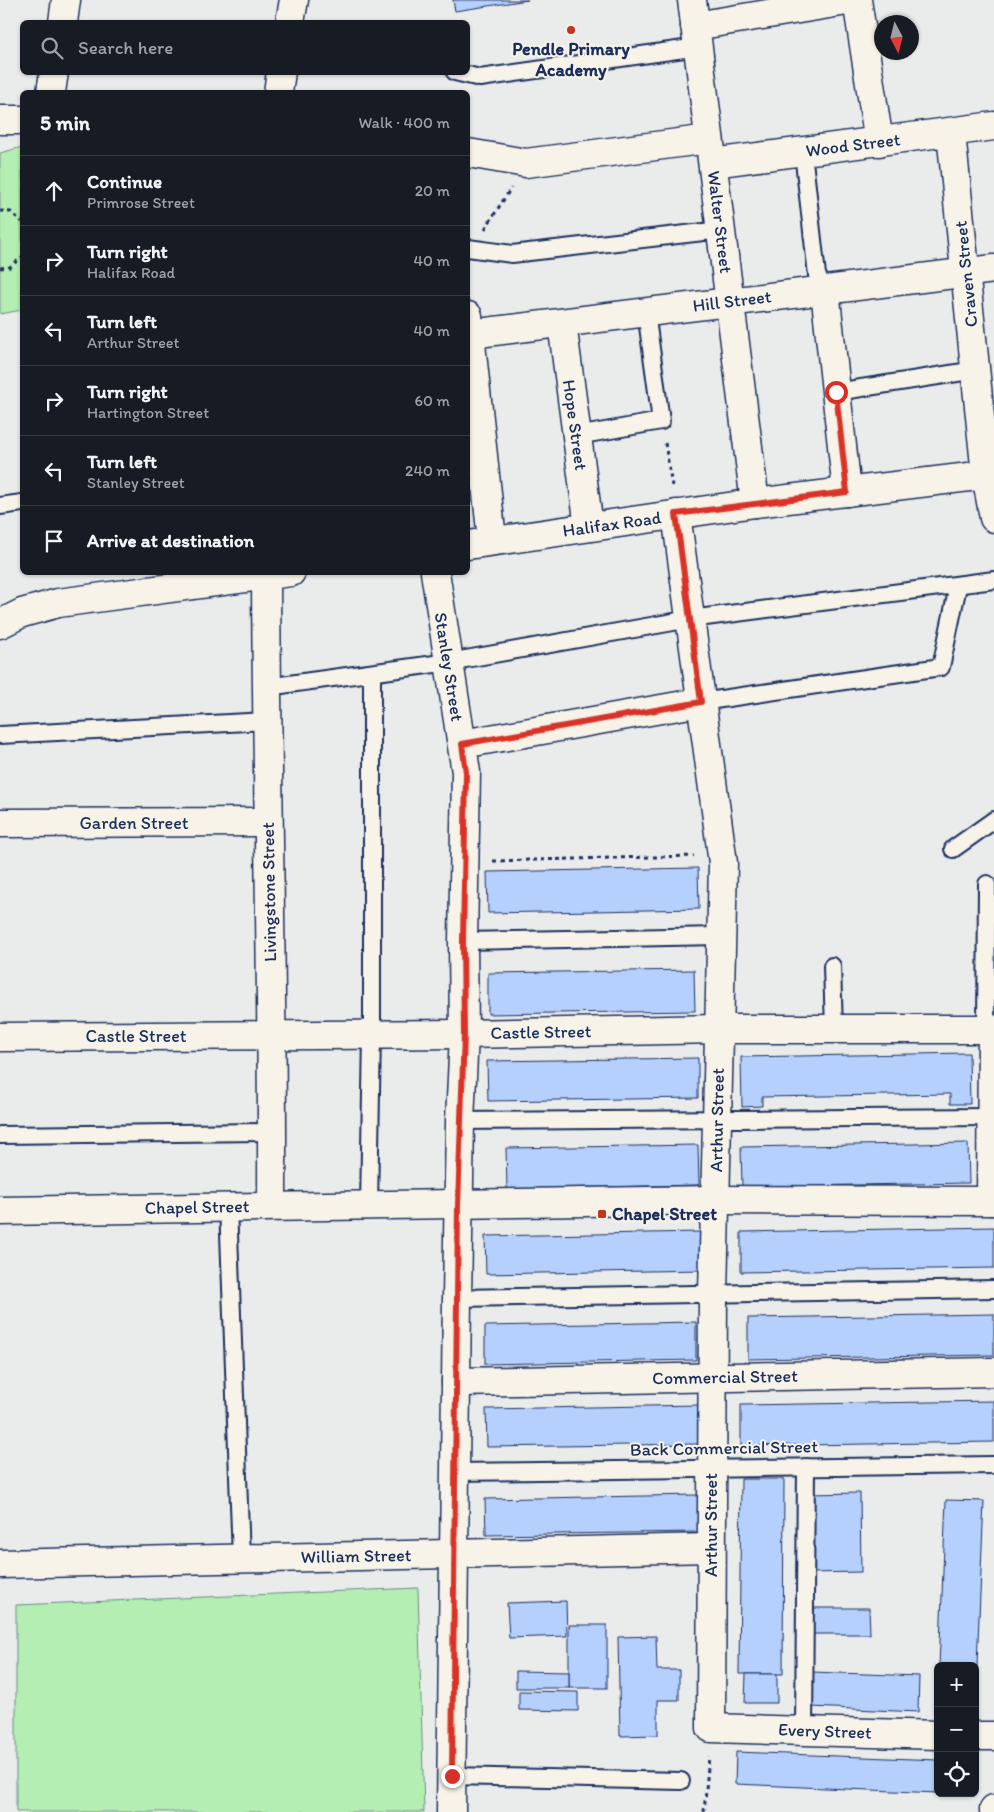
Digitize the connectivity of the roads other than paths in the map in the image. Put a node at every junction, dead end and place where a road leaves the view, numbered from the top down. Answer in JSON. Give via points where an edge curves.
{"nodes":[{"id":1,"x":66,"y":0,"type":"edge"},
{"id":2,"x":294,"y":0,"type":"edge"},
{"id":3,"x":853,"y":0,"type":"edge"},
{"id":4,"x":857,"y":0,"type":"edge"},
{"id":5,"x":781,"y":6,"type":"edge"},
{"id":6,"x":62,"y":20,"type":"edge"},
{"id":7,"x":290,"y":20,"type":"edge"},
{"id":8,"x":695,"y":25,"type":"edge"},
{"id":9,"x":53,"y":75,"type":"edge"},
{"id":10,"x":281,"y":75,"type":"edge"},
{"id":11,"x":468,"y":75,"type":"edge"},
{"id":12,"x":50,"y":90,"type":"edge"},
{"id":13,"x":278,"y":90,"type":"edge"},
{"id":14,"x":0,"y":120,"type":"edge"},
{"id":15,"x":20,"y":120,"type":"edge"},
{"id":16,"x":994,"y":126,"type":"edge"},
{"id":17,"x":951,"y":133,"type":"junction"},
{"id":18,"x":880,"y":142,"type":"junction"},
{"id":19,"x":711,"y":151,"type":"junction"},
{"id":20,"x":803,"y":152,"type":"junction"},
{"id":21,"x":470,"y":153,"type":"edge"},
{"id":22,"x":721,"y":230,"type":"junction"},
{"id":23,"x":470,"y":248,"type":"edge"},
{"id":24,"x":994,"y":269,"type":"edge"},
{"id":25,"x":966,"y":272,"type":"junction"},
{"id":26,"x":825,"y":290,"type":"junction"},
{"id":27,"x":730,"y":302,"type":"junction"},
{"id":28,"x":646,"y":312,"type":"junction"},
{"id":29,"x":562,"y":322,"type":"junction"},
{"id":30,"x":470,"y":325,"type":"edge"},
{"id":31,"x":470,"y":345,"type":"edge"},
{"id":32,"x":976,"y":370,"type":"junction"},
{"id":33,"x":836,"y":392,"type":"junction"},
{"id":34,"x":577,"y":436,"type":"junction"},
{"id":35,"x":475,"y":445,"type":"edge"},
{"id":36,"x":990,"y":474,"type":"edge"},
{"id":37,"x":847,"y":492,"type":"junction"},
{"id":38,"x":20,"y":503,"type":"edge"},
{"id":39,"x":755,"y":504,"type":"junction"},
{"id":40,"x":0,"y":506,"type":"edge"},
{"id":41,"x":676,"y":514,"type":"junction"},
{"id":42,"x":994,"y":518,"type":"edge"},
{"id":43,"x":590,"y":527,"type":"junction"},
{"id":44,"x":480,"y":543,"type":"edge"},
{"id":45,"x":279,"y":575,"type":"edge"},
{"id":46,"x":434,"y":575,"type":"edge"},
{"id":47,"x":994,"y":580,"type":"edge"},
{"id":48,"x":127,"y":583,"type":"edge"},
{"id":49,"x":958,"y":586,"type":"junction"},
{"id":50,"x":690,"y":619,"type":"junction"},
{"id":51,"x":0,"y":624,"type":"edge"},
{"id":52,"x":449,"y":662,"type":"junction"},
{"id":53,"x":372,"y":673,"type":"junction"},
{"id":54,"x":267,"y":687,"type":"junction"},
{"id":55,"x":701,"y":702,"type":"junction"},
{"id":56,"x":267,"y":721,"type":"junction"},
{"id":57,"x":0,"y":735,"type":"edge"},
{"id":58,"x":462,"y":744,"type":"junction"},
{"id":59,"x":994,"y":820,"type":"edge"},
{"id":60,"x":268,"y":822,"type":"junction"},
{"id":61,"x":0,"y":823,"type":"edge"},
{"id":62,"x":953,"y":849,"type":"dead end"},
{"id":63,"x":987,"y":884,"type":"dead end"},
{"id":64,"x":720,"y":936,"type":"junction"},
{"id":65,"x":463,"y":941,"type":"junction"},
{"id":66,"x":832,"y":966,"type":"dead end"},
{"id":67,"x":719,"y":1028,"type":"junction"},
{"id":68,"x":834,"y":1029,"type":"junction"},
{"id":69,"x":989,"y":1029,"type":"junction"},
{"id":70,"x":464,"y":1034,"type":"junction"},
{"id":71,"x":272,"y":1035,"type":"junction"},
{"id":72,"x":372,"y":1035,"type":"junction"},
{"id":73,"x":0,"y":1037,"type":"edge"},
{"id":74,"x":991,"y":1117,"type":"junction"},
{"id":75,"x":716,"y":1118,"type":"junction"},
{"id":76,"x":460,"y":1121,"type":"junction"},
{"id":77,"x":272,"y":1132,"type":"junction"},
{"id":78,"x":0,"y":1135,"type":"edge"},
{"id":79,"x":715,"y":1200,"type":"junction"},
{"id":80,"x":993,"y":1201,"type":"edge"},
{"id":81,"x":458,"y":1205,"type":"junction"},
{"id":82,"x":228,"y":1206,"type":"junction"},
{"id":83,"x":272,"y":1206,"type":"junction"},
{"id":84,"x":369,"y":1206,"type":"junction"},
{"id":85,"x":0,"y":1210,"type":"edge"},
{"id":86,"x":994,"y":1289,"type":"edge"},
{"id":87,"x":713,"y":1294,"type":"junction"},
{"id":88,"x":456,"y":1298,"type":"junction"},
{"id":89,"x":994,"y":1372,"type":"edge"},
{"id":90,"x":712,"y":1378,"type":"junction"},
{"id":91,"x":456,"y":1382,"type":"junction"},
{"id":92,"x":994,"y":1465,"type":"edge"},
{"id":93,"x":806,"y":1467,"type":"junction"},
{"id":94,"x":711,"y":1468,"type":"junction"},
{"id":95,"x":454,"y":1472,"type":"junction"},
{"id":96,"x":712,"y":1548,"type":"junction"},
{"id":97,"x":453,"y":1554,"type":"junction"},
{"id":98,"x":241,"y":1558,"type":"junction"},
{"id":99,"x":0,"y":1564,"type":"edge"},
{"id":100,"x":711,"y":1728,"type":"joint"},
{"id":101,"x":804,"y":1731,"type":"junction"},
{"id":102,"x":934,"y":1735,"type":"edge"},
{"id":103,"x":979,"y":1736,"type":"edge"},
{"id":104,"x":994,"y":1736,"type":"edge"},
{"id":105,"x":452,"y":1776,"type":"junction"},
{"id":106,"x":681,"y":1781,"type":"dead end"},
{"id":107,"x":451,"y":1812,"type":"edge"}],
"edges":[{"from":1,"to":6,"type":"street"},
{"from":2,"to":7,"type":"street"},
{"from":3,"to":5,"type":"street"},
{"from":4,"to":18,"type":"street"},
{"from":5,"to":8,"type":"street"},
{"from":8,"to":11,"type":"lane","via":[[480,78]]},
{"from":8,"to":19,"type":"street","name":"Walter Street"},
{"from":9,"to":12,"type":"street"},
{"from":10,"to":13,"type":"street"},
{"from":14,"to":15,"type":"street"},
{"from":16,"to":17,"type":"street","name":"Wood Street"},
{"from":17,"to":18,"type":"street","name":"Wood Street"},
{"from":17,"to":25,"type":"street","name":"Craven Street"},
{"from":18,"to":20,"type":"street","name":"Wood Street"},
{"from":19,"to":20,"type":"street","name":"Wood Street"},
{"from":19,"to":21,"type":"street","name":"Wood Street","via":[[526,164]]},
{"from":19,"to":22,"type":"street","name":"Walter Street"},
{"from":20,"to":26,"type":"lane","via":[[816,275]]},
{"from":22,"to":23,"type":"lane","via":[[512,254]]},
{"from":22,"to":27,"type":"street","name":"Walter Street"},
{"from":24,"to":25,"type":"street","name":"Hill Street"},
{"from":25,"to":26,"type":"street","name":"Hill Street"},
{"from":25,"to":32,"type":"street","name":"Craven Street"},
{"from":26,"to":27,"type":"street","name":"Hill Street"},
{"from":26,"to":33,"type":"street"},
{"from":27,"to":28,"type":"street","name":"Hill Street"},
{"from":27,"to":39,"type":"street","name":"Walter Street"},
{"from":28,"to":29,"type":"street","name":"Hill Street"},
{"from":28,"to":34,"type":"lane","via":[[660,422]]},
{"from":29,"to":30,"type":"street","name":"Hill Street"},
{"from":29,"to":34,"type":"street","name":"Hope Street"},
{"from":31,"to":35,"type":"street"},
{"from":32,"to":33,"type":"lane"},
{"from":32,"to":36,"type":"street","name":"Craven Street"},
{"from":33,"to":37,"type":"street"},
{"from":34,"to":43,"type":"street","name":"Hope Street"},
{"from":35,"to":44,"type":"street"},
{"from":36,"to":37,"type":"street","name":"Halifax Road"},
{"from":36,"to":42,"type":"street","name":"Craven Street"},
{"from":37,"to":39,"type":"street","name":"Halifax Road"},
{"from":38,"to":40,"type":"lane"},
{"from":39,"to":41,"type":"street","name":"Halifax Road"},
{"from":41,"to":43,"type":"street","name":"Halifax Road"},
{"from":41,"to":50,"type":"street","name":"Arthur Street"},
{"from":43,"to":44,"type":"street","name":"Halifax Road"},
{"from":45,"to":48,"type":"street"},
{"from":45,"to":54,"type":"street","name":"Livingstone Street"},
{"from":46,"to":52,"type":"street","name":"Stanley Street"},
{"from":47,"to":49,"type":"lane"},
{"from":48,"to":51,"type":"street","via":[[22,614]]},
{"from":49,"to":50,"type":"lane","via":[[936,586]]},
{"from":49,"to":55,"type":"lane","via":[[941,667]]},
{"from":50,"to":52,"type":"lane"},
{"from":50,"to":55,"type":"street","name":"Arthur Street"},
{"from":52,"to":53,"type":"lane"},
{"from":52,"to":58,"type":"street","name":"Stanley Street"},
{"from":53,"to":54,"type":"lane"},
{"from":53,"to":72,"type":"lane"},
{"from":54,"to":56,"type":"street","name":"Livingstone Street"},
{"from":55,"to":58,"type":"street"},
{"from":55,"to":64,"type":"street","name":"Arthur Street","via":[[722,856]]},
{"from":56,"to":57,"type":"lane"},
{"from":56,"to":60,"type":"street","name":"Livingstone Street"},
{"from":58,"to":65,"type":"street","name":"Stanley Street","via":[[466,772]]},
{"from":59,"to":62,"type":"lane"},
{"from":60,"to":61,"type":"street","name":"Garden Street"},
{"from":60,"to":71,"type":"street","name":"Livingstone Street"},
{"from":63,"to":69,"type":"lane"},
{"from":64,"to":65,"type":"lane"},
{"from":64,"to":67,"type":"street","name":"Arthur Street"},
{"from":65,"to":70,"type":"street","name":"Stanley Street"},
{"from":66,"to":68,"type":"lane"},
{"from":67,"to":68,"type":"street","name":"Castle Street"},
{"from":67,"to":70,"type":"street","name":"Castle Street"},
{"from":67,"to":75,"type":"street","name":"Arthur Street"},
{"from":68,"to":69,"type":"street","name":"Castle Street"},
{"from":69,"to":74,"type":"street"},
{"from":70,"to":72,"type":"street","name":"Castle Street"},
{"from":70,"to":76,"type":"street","name":"Stanley Street"},
{"from":71,"to":72,"type":"street","name":"Castle Street"},
{"from":71,"to":73,"type":"street","name":"Castle Street"},
{"from":71,"to":77,"type":"street","name":"Livingstone Street"},
{"from":72,"to":84,"type":"lane"},
{"from":74,"to":75,"type":"lane"},
{"from":74,"to":80,"type":"street"},
{"from":75,"to":76,"type":"lane"},
{"from":75,"to":79,"type":"street","name":"Arthur Street"},
{"from":76,"to":81,"type":"street","name":"Stanley Street"},
{"from":77,"to":78,"type":"lane"},
{"from":77,"to":83,"type":"street","name":"Livingstone Street"},
{"from":79,"to":80,"type":"street","name":"Chapel Street"},
{"from":79,"to":81,"type":"street","name":"Chapel Street"},
{"from":79,"to":87,"type":"street","name":"Arthur Street"},
{"from":81,"to":84,"type":"street","name":"Chapel Street"},
{"from":81,"to":88,"type":"street","name":"Stanley Street"},
{"from":82,"to":83,"type":"street","name":"Chapel Street"},
{"from":82,"to":85,"type":"street","name":"Chapel Street"},
{"from":82,"to":98,"type":"lane"},
{"from":83,"to":84,"type":"street","name":"Chapel Street"},
{"from":86,"to":87,"type":"lane"},
{"from":87,"to":88,"type":"lane"},
{"from":87,"to":90,"type":"street","name":"Arthur Street"},
{"from":88,"to":91,"type":"street","name":"Stanley Street"},
{"from":89,"to":90,"type":"street","name":"Commercial Street"},
{"from":90,"to":91,"type":"street","name":"Commercial Street"},
{"from":90,"to":94,"type":"street","name":"Arthur Street"},
{"from":91,"to":95,"type":"street","name":"Stanley Street"},
{"from":92,"to":93,"type":"lane","name":"Back Commercial Street"},
{"from":93,"to":94,"type":"lane","name":"Back Commercial Street"},
{"from":93,"to":101,"type":"lane"},
{"from":94,"to":95,"type":"lane","name":"Back Commercial Street"},
{"from":94,"to":96,"type":"street","name":"Arthur Street"},
{"from":95,"to":97,"type":"street","name":"Stanley Street"},
{"from":96,"to":97,"type":"street","name":"William Street"},
{"from":96,"to":100,"type":"street","name":"Arthur Street"},
{"from":97,"to":98,"type":"street","name":"William Street"},
{"from":97,"to":105,"type":"street","name":"Stanley Street"},
{"from":98,"to":99,"type":"street","name":"William Street"},
{"from":100,"to":101,"type":"street","name":"Every Street"},
{"from":101,"to":102,"type":"street","name":"Every Street"},
{"from":103,"to":104,"type":"street"},
{"from":105,"to":106,"type":"lane"},
{"from":105,"to":107,"type":"street","name":"Stanley Street"}]}
